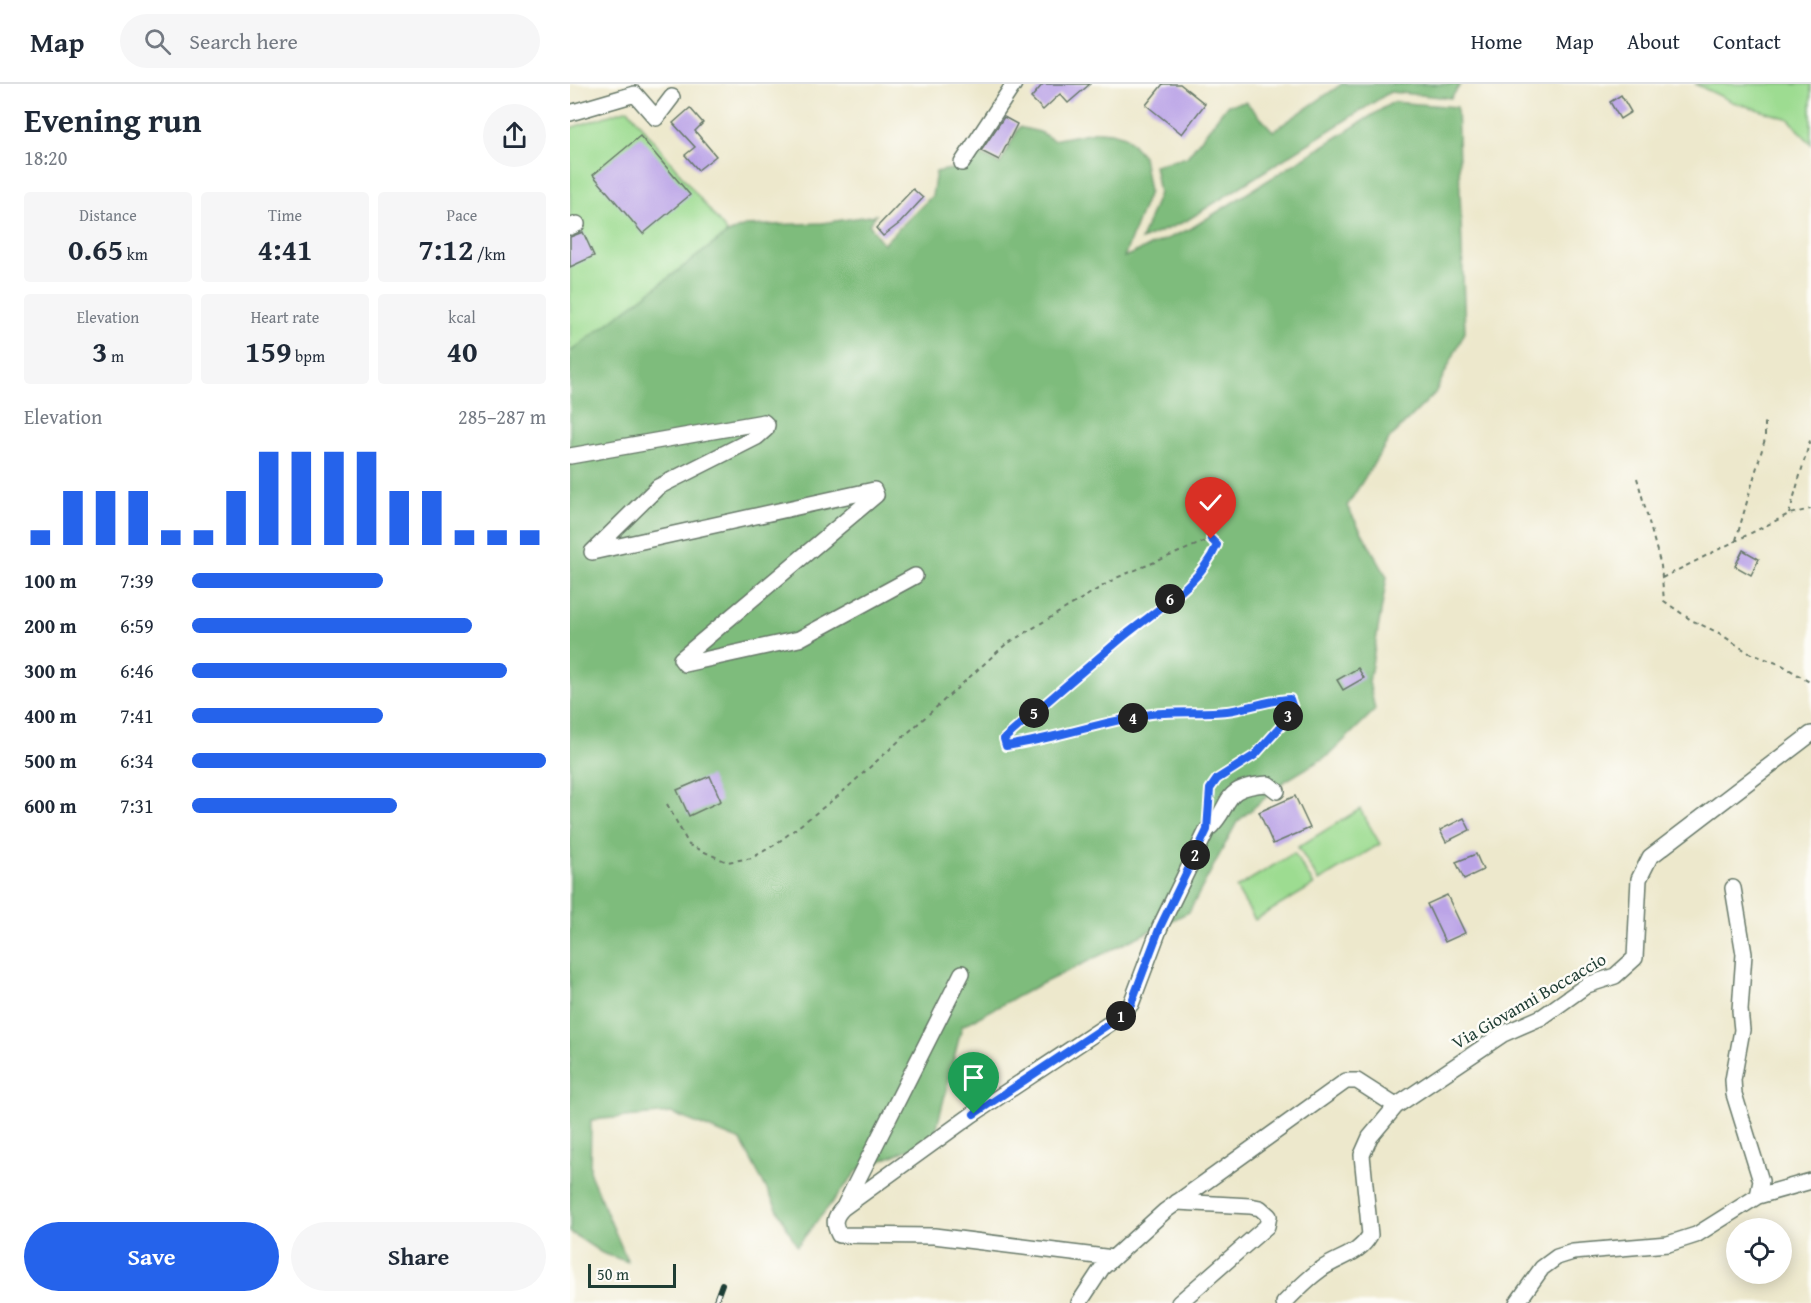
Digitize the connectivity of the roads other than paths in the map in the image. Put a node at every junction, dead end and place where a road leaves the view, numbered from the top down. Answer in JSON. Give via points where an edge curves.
{"nodes":[{"id":1,"x":1014,"y":84,"type":"edge"},
{"id":2,"x":672,"y":97,"type":"dead end"},
{"id":3,"x":570,"y":113,"type":"edge"},
{"id":4,"x":962,"y":163,"type":"dead end"},
{"id":5,"x":570,"y":456,"type":"edge"},
{"id":6,"x":915,"y":576,"type":"dead end"},
{"id":7,"x":1811,"y":734,"type":"edge"},
{"id":8,"x":1277,"y":791,"type":"dead end"},
{"id":9,"x":1733,"y":888,"type":"dead end"},
{"id":10,"x":962,"y":973,"type":"dead end"},
{"id":11,"x":1396,"y":1106,"type":"junction"},
{"id":12,"x":1811,"y":1181,"type":"edge"},
{"id":13,"x":1758,"y":1196,"type":"junction"},
{"id":14,"x":1178,"y":1202,"type":"junction"},
{"id":15,"x":843,"y":1208,"type":"junction"},
{"id":16,"x":1113,"y":1258,"type":"junction"},
{"id":17,"x":1079,"y":1303,"type":"edge"},
{"id":18,"x":1179,"y":1303,"type":"edge"},
{"id":19,"x":1284,"y":1303,"type":"edge"},
{"id":20,"x":1517,"y":1303,"type":"edge"}],
"edges":[{"from":1,"to":4,"type":"street"},
{"from":2,"to":3,"type":"street","via":[[656,118],[634,94]]},
{"from":5,"to":6,"type":"street","via":[[764,422],[767,425],[757,437],[658,487],[592,552],[874,490],[876,495],[681,659],[685,664],[799,639]]},
{"from":7,"to":11,"type":"street","name":"Via Giovanni Boccaccio","via":[[1650,857],[1639,879],[1635,958],[1615,976],[1587,985],[1542,1017],[1503,1034]]},
{"from":8,"to":15,"type":"street","via":[[1268,784],[1250,785],[1224,802],[1160,927],[1131,1004],[1121,1016]]},
{"from":9,"to":13,"type":"street","via":[[1744,954],[1742,1030],[1734,1094],[1761,1181]]},
{"from":10,"to":15,"type":"street"},
{"from":11,"to":14,"type":"street","via":[[1357,1081],[1346,1081]]},
{"from":11,"to":19,"type":"street","name":"Via Giovanni Boccaccio","via":[[1370,1137],[1362,1155],[1370,1234],[1367,1240],[1352,1255],[1321,1269]]},
{"from":12,"to":13,"type":"street"},
{"from":13,"to":20,"type":"street","via":[[1696,1235],[1668,1244],[1572,1252],[1557,1257],[1542,1268]]},
{"from":14,"to":16,"type":"street"},
{"from":14,"to":18,"type":"street","via":[[1250,1206],[1269,1216],[1266,1226]]},
{"from":15,"to":16,"type":"street","via":[[834,1224],[839,1235],[934,1236]]},
{"from":16,"to":17,"type":"street"}]}
